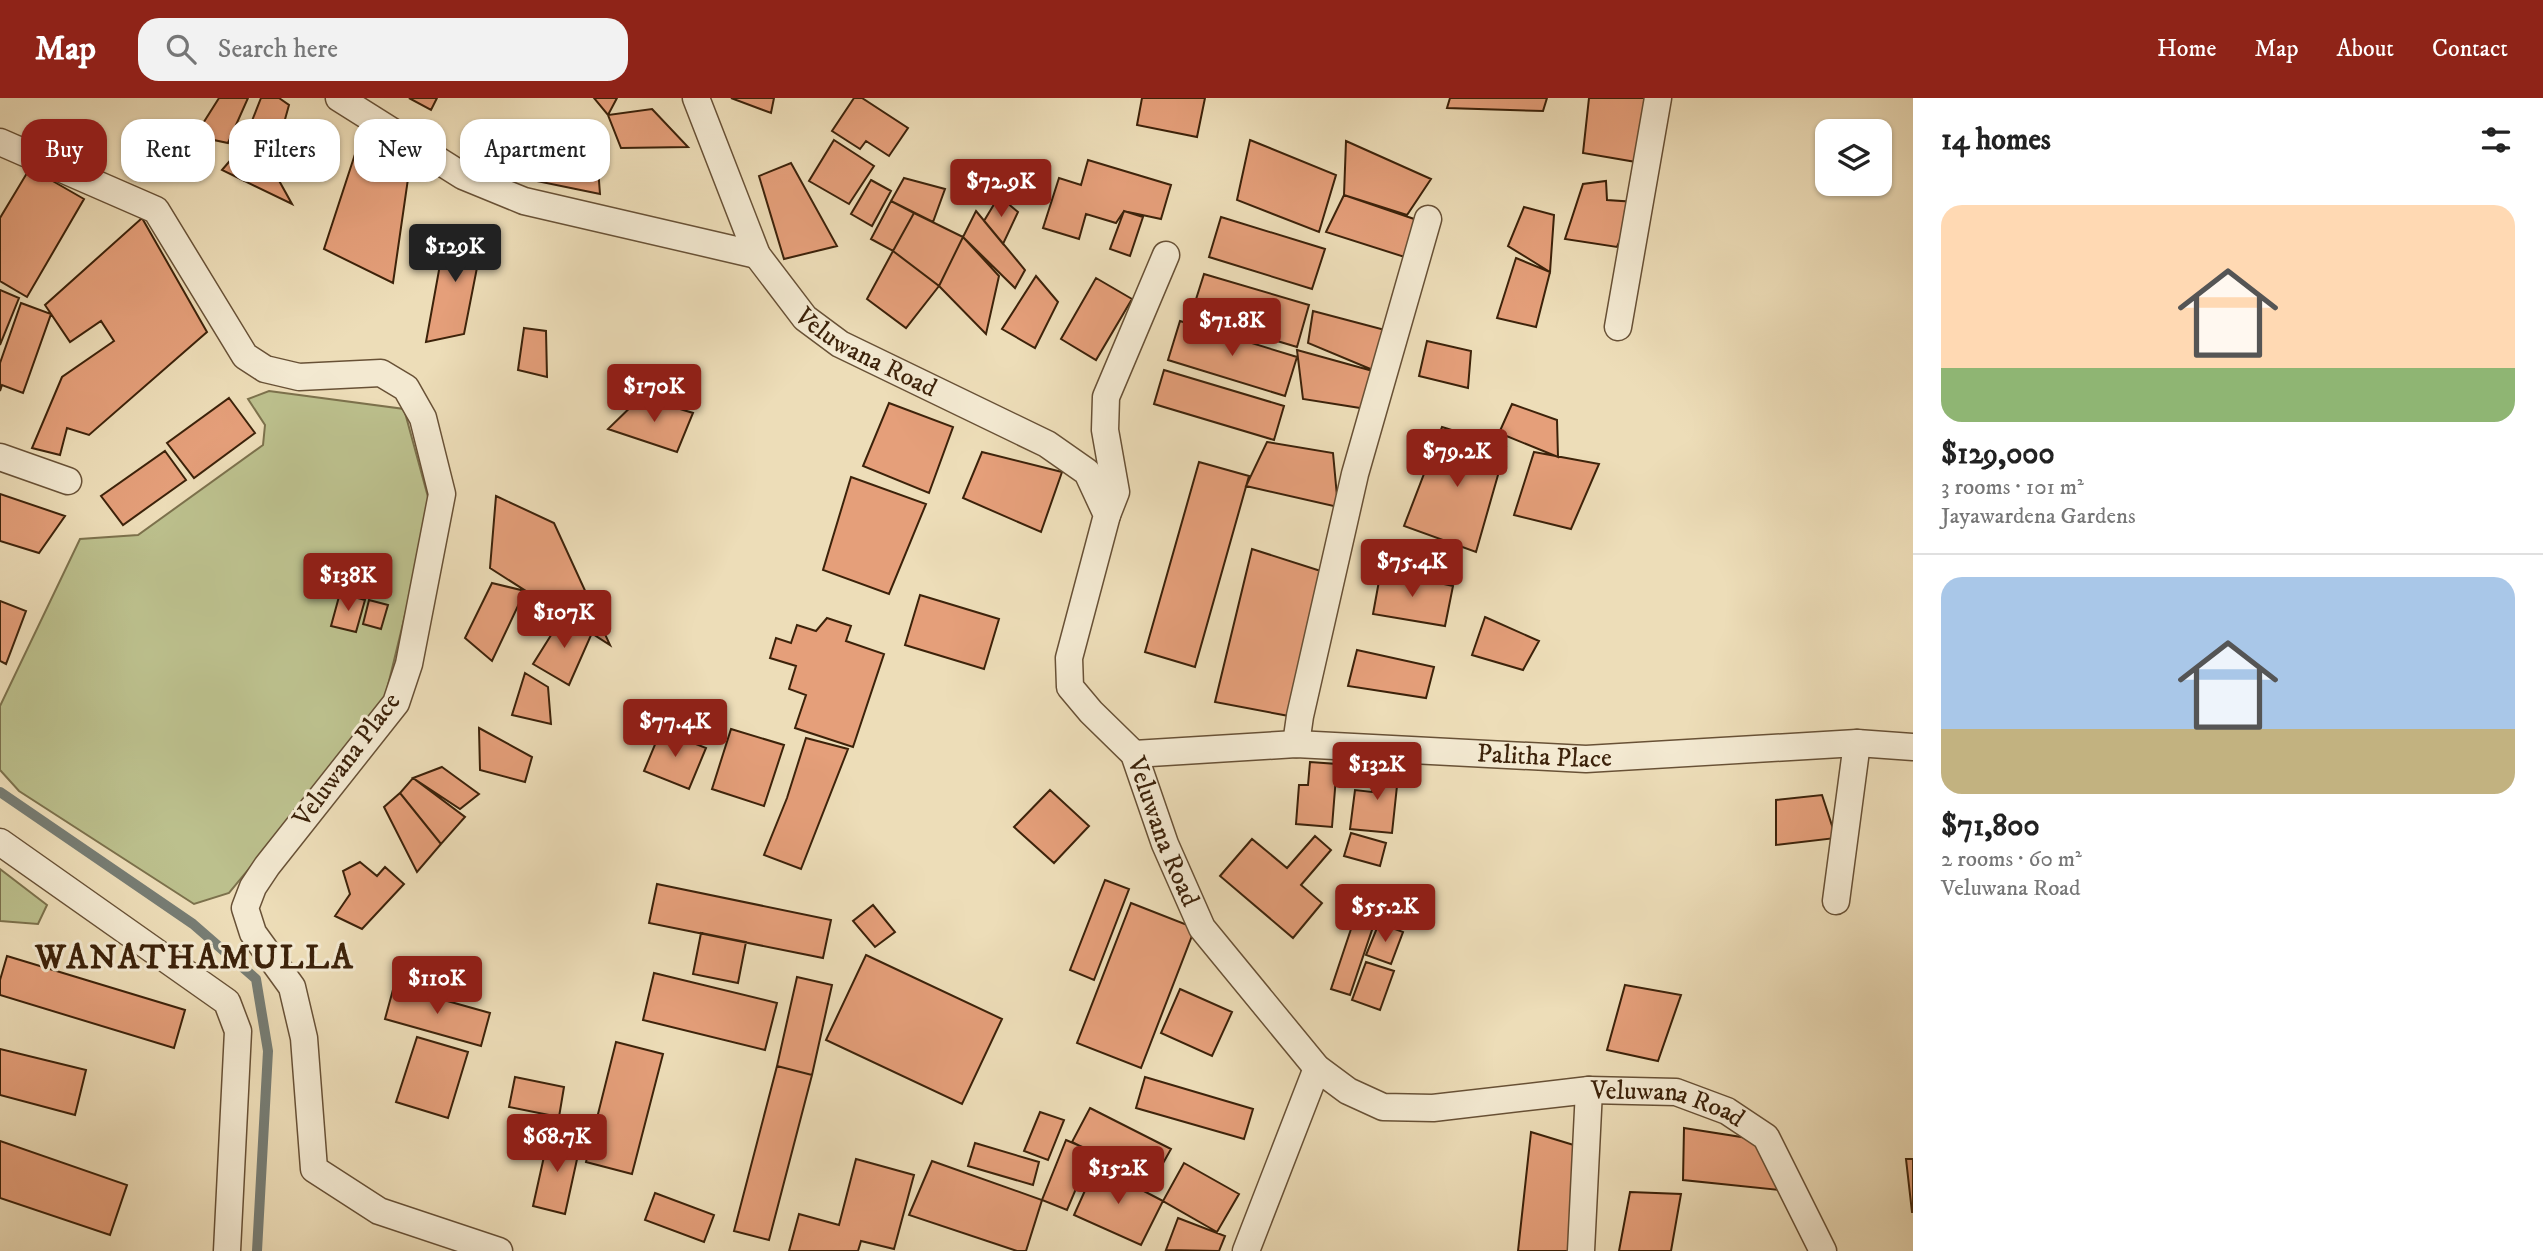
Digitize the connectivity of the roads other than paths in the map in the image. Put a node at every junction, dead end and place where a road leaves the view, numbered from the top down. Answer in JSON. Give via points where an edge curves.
{"nodes":[{"id":1,"x":339,"y":98,"type":"edge"},
{"id":2,"x":696,"y":98,"type":"edge"},
{"id":3,"x":1658,"y":98,"type":"edge"},
{"id":4,"x":0,"y":142,"type":"edge"},
{"id":5,"x":1428,"y":219,"type":"dead end"},
{"id":6,"x":757,"y":255,"type":"junction"},
{"id":7,"x":1166,"y":255,"type":"dead end"},
{"id":8,"x":1618,"y":327,"type":"dead end"},
{"id":9,"x":0,"y":457,"type":"edge"},
{"id":10,"x":68,"y":481,"type":"dead end"},
{"id":11,"x":1107,"y":515,"type":"junction"},
{"id":12,"x":1857,"y":743,"type":"junction"},
{"id":13,"x":1296,"y":744,"type":"junction"},
{"id":14,"x":1913,"y":747,"type":"edge"},
{"id":15,"x":1134,"y":754,"type":"junction"},
{"id":16,"x":0,"y":842,"type":"edge"},
{"id":17,"x":1836,"y":901,"type":"dead end"},
{"id":18,"x":1317,"y":1068,"type":"junction"},
{"id":19,"x":1589,"y":1090,"type":"junction"},
{"id":20,"x":227,"y":1251,"type":"edge"},
{"id":21,"x":499,"y":1251,"type":"edge"},
{"id":22,"x":1246,"y":1251,"type":"edge"},
{"id":23,"x":1581,"y":1251,"type":"edge"},
{"id":24,"x":1823,"y":1251,"type":"edge"}],
"edges":[{"from":1,"to":6,"type":"street","via":[[463,176],[524,201]]},
{"from":2,"to":6,"type":"street","name":"Veluwana Road"},
{"from":3,"to":8,"type":"street"},
{"from":4,"to":21,"type":"street","name":"Veluwana Place","via":[[156,210],[245,356],[265,369],[299,377],[381,373],[406,388],[424,418],[442,494],[409,664],[396,703],[267,866],[246,908],[253,933],[292,987],[304,1038],[314,1169],[379,1211]]},
{"from":5,"to":13,"type":"street","via":[[1355,474]]},
{"from":6,"to":11,"type":"street","name":"Veluwana Road","via":[[805,318],[840,344],[1047,444],[1087,472]]},
{"from":7,"to":11,"type":"street","via":[[1106,397],[1105,430],[1116,492]]},
{"from":9,"to":10,"type":"street"},
{"from":11,"to":15,"type":"street","name":"Veluwana Road","via":[[1069,658],[1070,687]]},
{"from":12,"to":13,"type":"street","name":"Palitha Place","via":[[1586,759]]},
{"from":12,"to":14,"type":"street","name":"Palitha Place"},
{"from":12,"to":17,"type":"street"},
{"from":13,"to":15,"type":"street","name":"Palitha Place"},
{"from":15,"to":18,"type":"street","name":"Veluwana Road","via":[[1165,844],[1202,928]]},
{"from":16,"to":20,"type":"street","via":[[227,1002],[237,1031]]},
{"from":18,"to":19,"type":"street","name":"Veluwana Road","via":[[1348,1091],[1383,1107],[1433,1108]]},
{"from":18,"to":22,"type":"street"},
{"from":19,"to":23,"type":"street"},
{"from":19,"to":24,"type":"street","name":"Veluwana Road","via":[[1676,1092],[1727,1111],[1766,1138]]}]}
